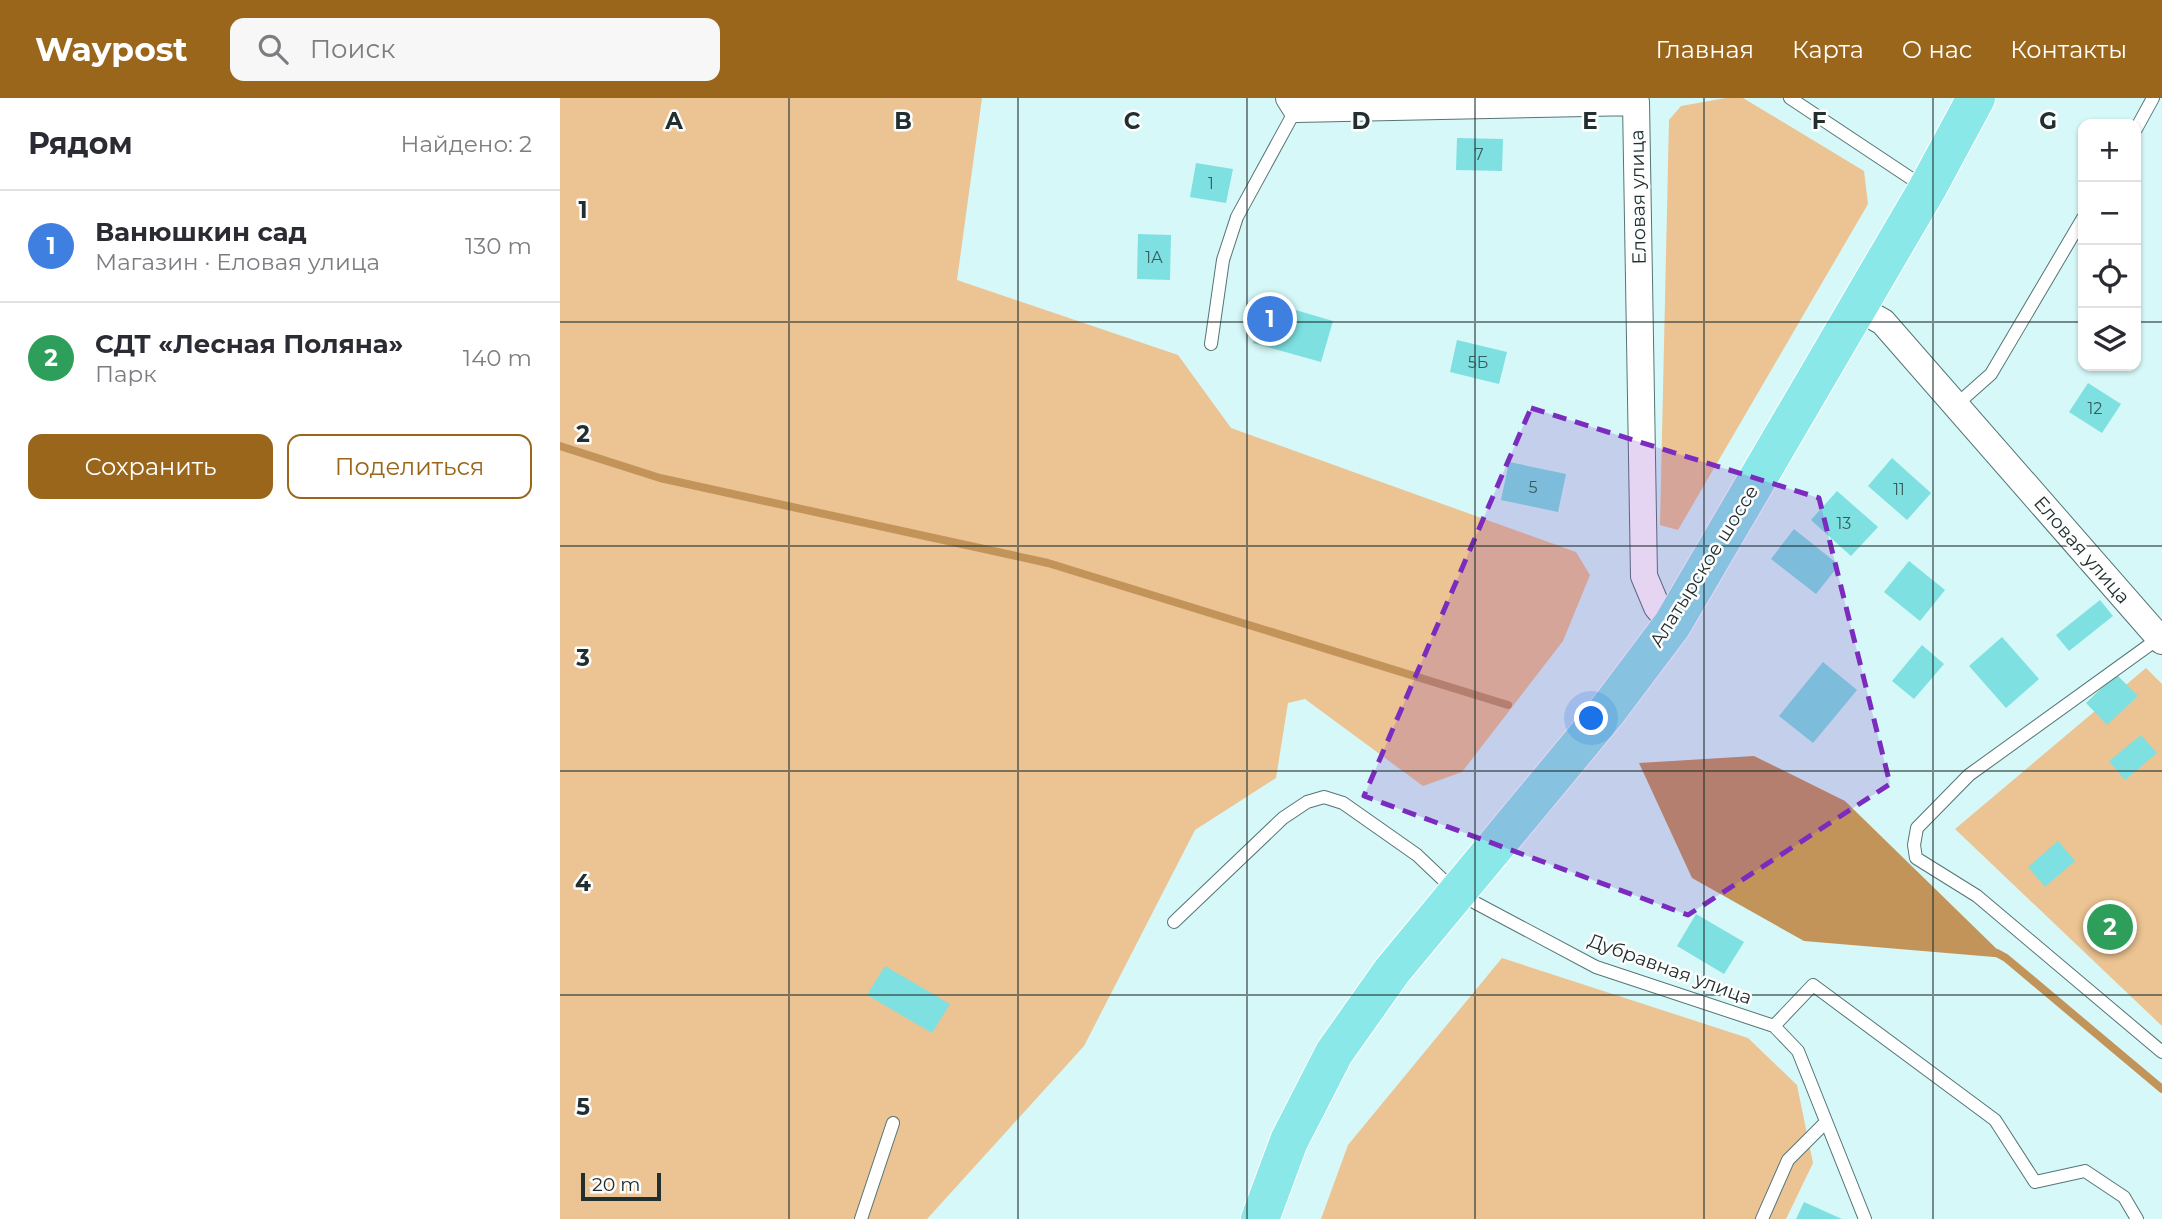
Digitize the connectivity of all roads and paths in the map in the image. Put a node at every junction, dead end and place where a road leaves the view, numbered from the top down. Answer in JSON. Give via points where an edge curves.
{"nodes":[{"id":1,"x":1790,"y":98,"type":"edge"},
{"id":2,"x":1976,"y":98,"type":"edge"},
{"id":3,"x":2153,"y":98,"type":"edge"},
{"id":4,"x":1642,"y":100,"type":"edge"},
{"id":5,"x":1292,"y":104,"type":"edge"},
{"id":6,"x":2141,"y":120,"type":"edge"},
{"id":7,"x":1927,"y":190,"type":"junction"},
{"id":8,"x":2078,"y":226,"type":"edge"},
{"id":9,"x":1858,"y":308,"type":"junction"},
{"id":10,"x":1211,"y":344,"type":"dead end"},
{"id":11,"x":1956,"y":405,"type":"junction"},
{"id":12,"x":1672,"y":625,"type":"junction"},
{"id":13,"x":2160,"y":640,"type":"edge"},
{"id":14,"x":1457,"y":893,"type":"junction"},
{"id":15,"x":1174,"y":922,"type":"dead end"},
{"id":16,"x":1774,"y":1026,"type":"junction"},
{"id":17,"x":2162,"y":1052,"type":"edge"},
{"id":18,"x":1826,"y":1122,"type":"junction"},
{"id":19,"x":893,"y":1124,"type":"dead end"},
{"id":20,"x":861,"y":1219,"type":"edge"},
{"id":21,"x":1259,"y":1219,"type":"edge"},
{"id":22,"x":1762,"y":1219,"type":"edge"},
{"id":23,"x":1865,"y":1219,"type":"edge"},
{"id":24,"x":2137,"y":1219,"type":"edge"}],
"edges":[{"from":1,"to":7,"type":"lane"},
{"from":2,"to":7,"type":"main road","name":"Алатырское шоссе"},
{"from":3,"to":6,"type":"lane"},
{"from":4,"to":5,"type":"street","name":"Еловая улица"},
{"from":4,"to":12,"type":"street","name":"Еловая улица","via":[[1644,576],[1657,607]]},
{"from":5,"to":10,"type":"lane","name":"Еловая улица","via":[[1237,217],[1223,260]]},
{"from":7,"to":9,"type":"main road","name":"Алатырское шоссе"},
{"from":8,"to":11,"type":"lane","via":[[1991,374]]},
{"from":9,"to":11,"type":"street","name":"Еловая улица","via":[[1883,322]]},
{"from":9,"to":12,"type":"main road","name":"Алатырское шоссе"},
{"from":11,"to":13,"type":"street","name":"Еловая улица"},
{"from":12,"to":14,"type":"main road","name":"Алатырское шоссе"},
{"from":13,"to":17,"type":"lane","via":[[1969,775],[1917,828],[1914,845],[1916,858],[1977,896]]},
{"from":14,"to":15,"type":"lane","name":"Дубравная улица","via":[[1417,855],[1343,803],[1324,797],[1283,818]]},
{"from":14,"to":16,"type":"lane","name":"Дубравная улица","via":[[1596,967]]},
{"from":14,"to":21,"type":"main road","name":"Алатырское шоссе","via":[[1392,971],[1334,1053],[1289,1141]]},
{"from":16,"to":18,"type":"lane","name":"Дубравная улица","via":[[1798,1051]]},
{"from":16,"to":24,"type":"lane","via":[[1813,985],[1995,1120],[2035,1182],[2085,1171],[2124,1197]]},
{"from":18,"to":22,"type":"lane","via":[[1788,1160]]},
{"from":18,"to":23,"type":"lane","name":"Дубравная улица"},
{"from":19,"to":20,"type":"lane"}]}
